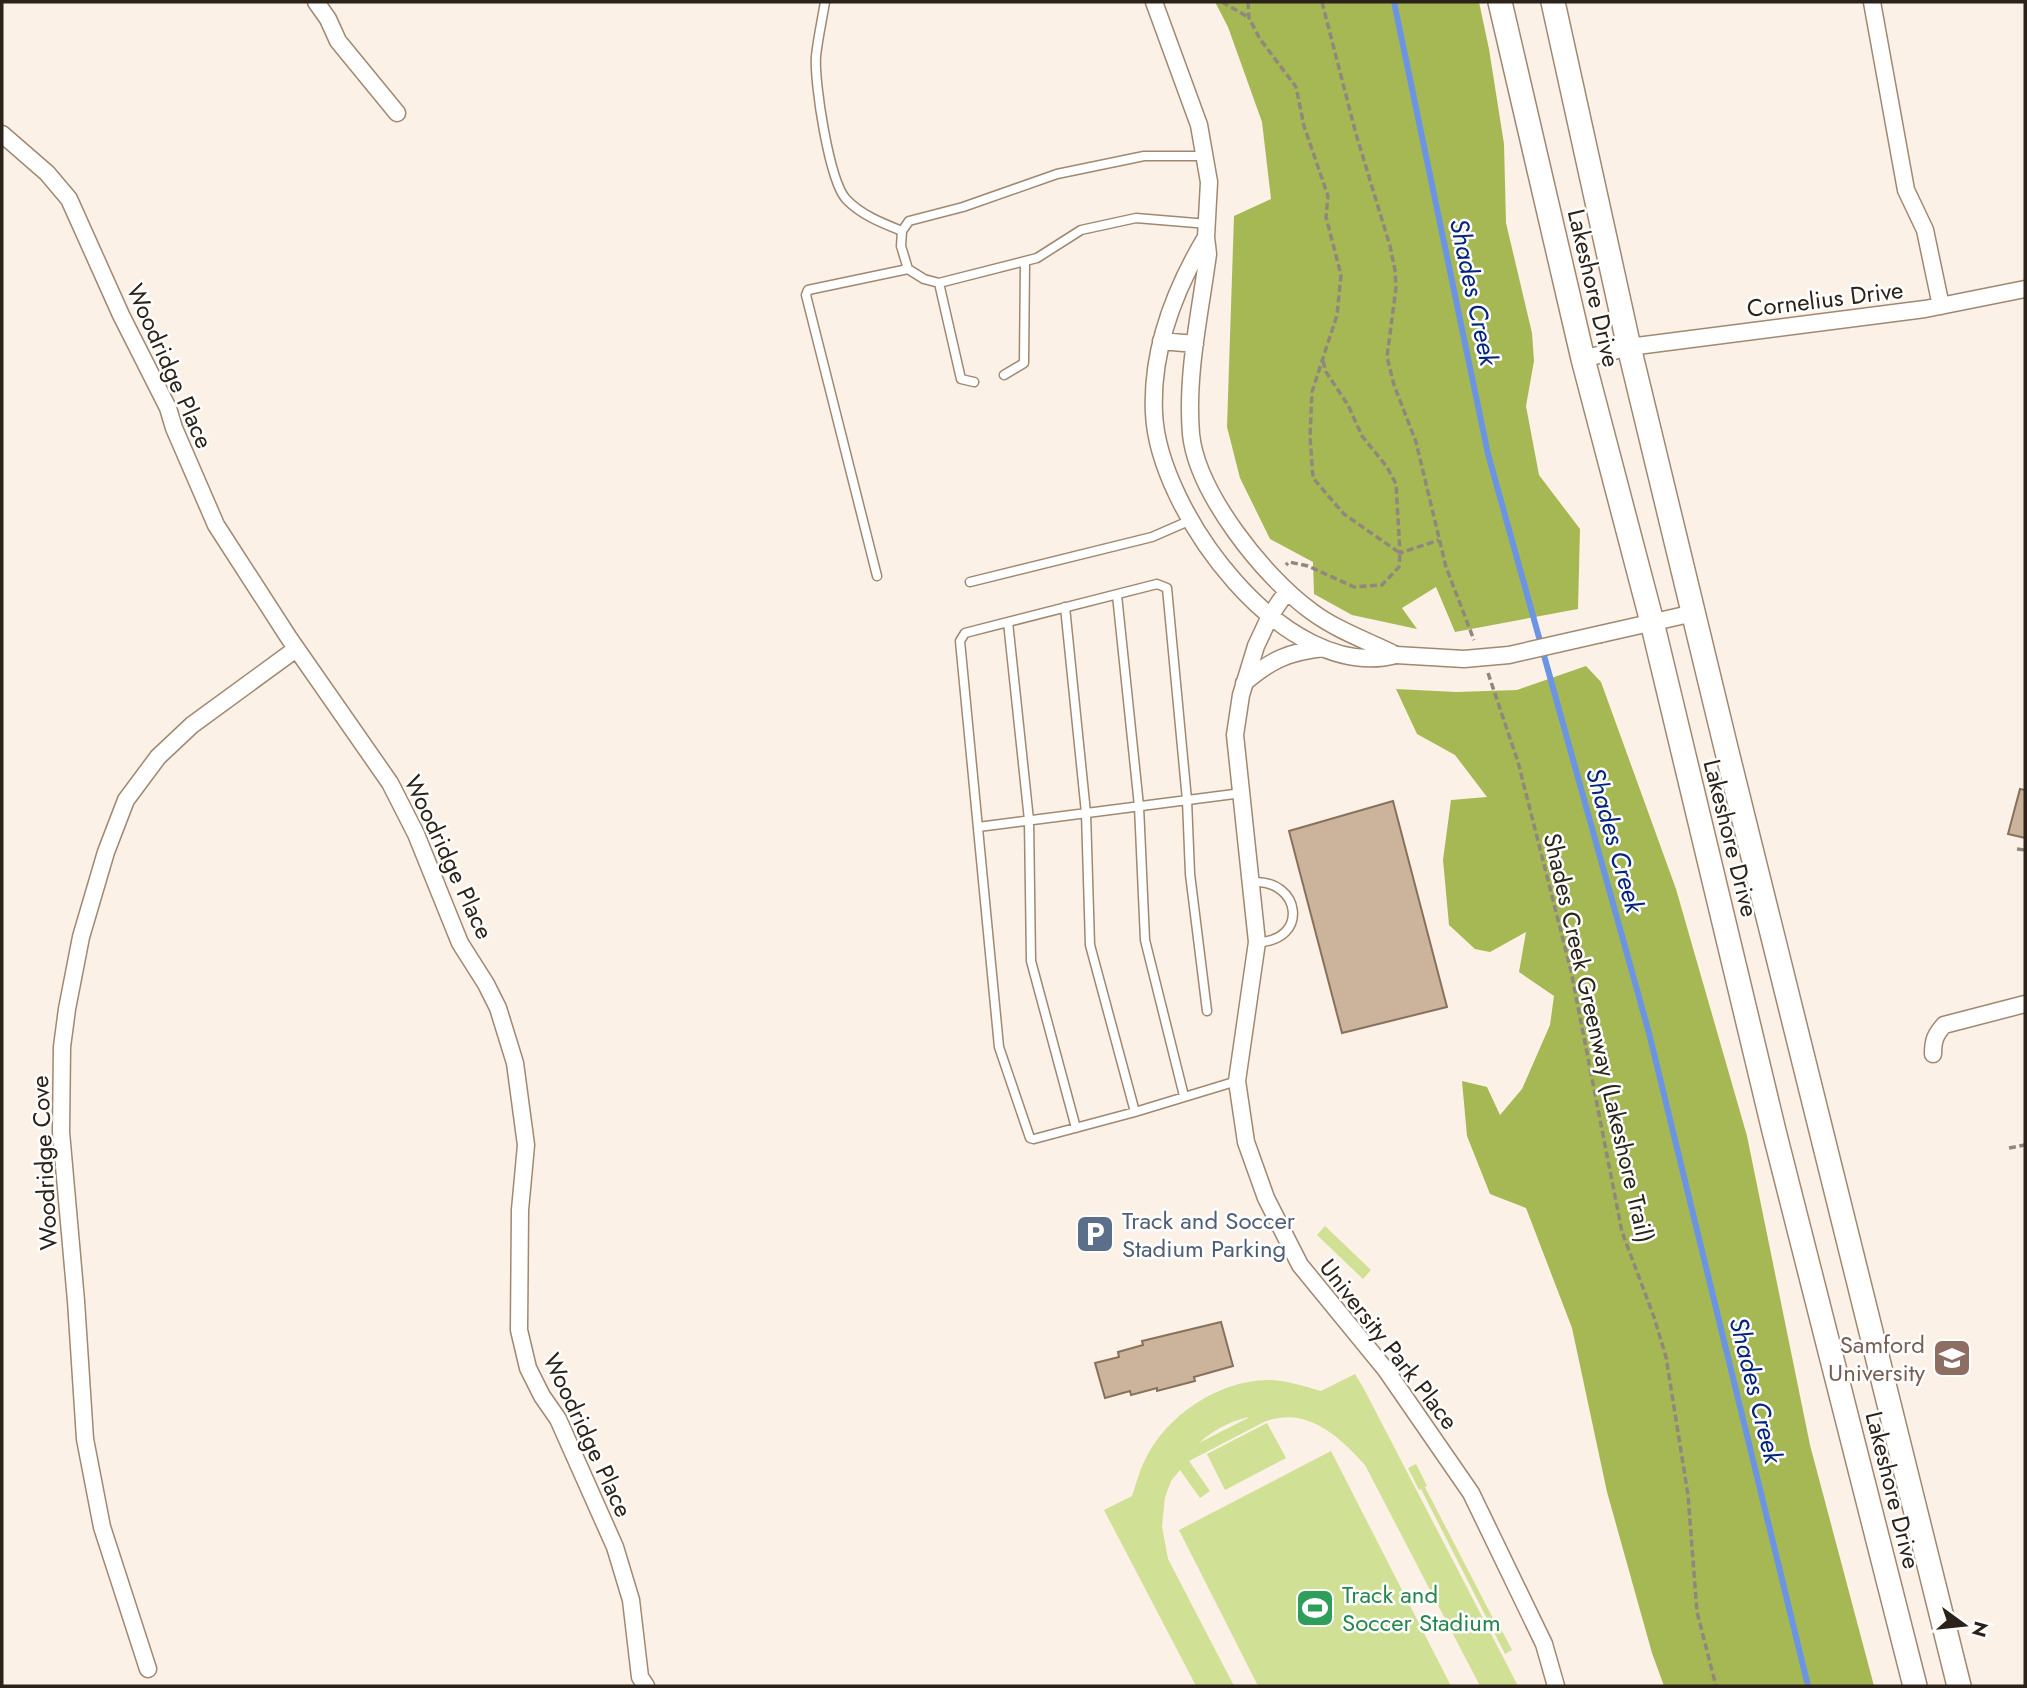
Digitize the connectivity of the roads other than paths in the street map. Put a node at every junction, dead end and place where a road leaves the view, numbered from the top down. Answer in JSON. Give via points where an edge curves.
{"nodes":[{"id":1,"x":316,"y":2,"type":"edge"},
{"id":2,"x":825,"y":2,"type":"edge"},
{"id":3,"x":1154,"y":2,"type":"edge"},
{"id":4,"x":1500,"y":2,"type":"edge"},
{"id":5,"x":1553,"y":2,"type":"edge"},
{"id":6,"x":1872,"y":2,"type":"edge"},
{"id":7,"x":397,"y":113,"type":"dead end"},
{"id":8,"x":2,"y":134,"type":"edge"},
{"id":9,"x":1204,"y":156,"type":"junction"},
{"id":10,"x":902,"y":231,"type":"junction"},
{"id":11,"x":1207,"y":231,"type":"junction"},
{"id":12,"x":1026,"y":261,"type":"junction"},
{"id":13,"x":908,"y":269,"type":"junction"},
{"id":14,"x":939,"y":283,"type":"junction"},
{"id":15,"x":2025,"y":289,"type":"edge"},
{"id":16,"x":1941,"y":306,"type":"junction"},
{"id":17,"x":1161,"y":341,"type":"junction"},
{"id":18,"x":1195,"y":344,"type":"junction"},
{"id":19,"x":1629,"y":347,"type":"junction"},
{"id":20,"x":1583,"y":359,"type":"junction"},
{"id":21,"x":1004,"y":376,"type":"dead end"},
{"id":22,"x":974,"y":382,"type":"dead end"},
{"id":23,"x":1217,"y":504,"type":"junction"},
{"id":24,"x":1191,"y":520,"type":"junction"},
{"id":25,"x":877,"y":576,"type":"dead end"},
{"id":26,"x":970,"y":582,"type":"dead end"},
{"id":27,"x":1282,"y":586,"type":"junction"},
{"id":28,"x":1117,"y":595,"type":"junction"},
{"id":29,"x":1065,"y":607,"type":"junction"},
{"id":30,"x":1694,"y":613,"type":"junction"},
{"id":31,"x":1270,"y":616,"type":"junction"},
{"id":32,"x":1008,"y":622,"type":"junction"},
{"id":33,"x":1652,"y":622,"type":"junction"},
{"id":34,"x":1323,"y":648,"type":"junction"},
{"id":35,"x":296,"y":649,"type":"junction"},
{"id":36,"x":1396,"y":655,"type":"junction"},
{"id":37,"x":1244,"y":683,"type":"junction"},
{"id":38,"x":1242,"y":793,"type":"junction"},
{"id":39,"x":1187,"y":800,"type":"junction"},
{"id":40,"x":1139,"y":806,"type":"junction"},
{"id":41,"x":1086,"y":813,"type":"junction"},
{"id":42,"x":1029,"y":820,"type":"junction"},
{"id":43,"x":978,"y":827,"type":"junction"},
{"id":44,"x":1252,"y":882,"type":"junction"},
{"id":45,"x":1257,"y":942,"type":"junction"},
{"id":46,"x":2025,"y":1004,"type":"edge"},
{"id":47,"x":1207,"y":1011,"type":"dead end"},
{"id":48,"x":1933,"y":1054,"type":"dead end"},
{"id":49,"x":1237,"y":1081,"type":"junction"},
{"id":50,"x":1184,"y":1097,"type":"junction"},
{"id":51,"x":1135,"y":1112,"type":"junction"},
{"id":52,"x":1076,"y":1128,"type":"junction"},
{"id":53,"x":148,"y":1669,"type":"dead end"},
{"id":54,"x":641,"y":1683,"type":"edge"},
{"id":55,"x":1556,"y":1686,"type":"edge"},
{"id":56,"x":1915,"y":1686,"type":"edge"},
{"id":57,"x":1959,"y":1686,"type":"edge"}],
"edges":[{"from":1,"to":7,"type":"street","via":[[338,41]]},
{"from":2,"to":10,"type":"lane","via":[[816,58],[836,181],[845,198],[868,217]]},
{"from":3,"to":9,"type":"street","via":[[1199,125]]},
{"from":4,"to":20,"type":"main road","name":"Lakeshore Drive"},
{"from":5,"to":19,"type":"main road","name":"Lakeshore Drive"},
{"from":6,"to":16,"type":"street","via":[[1906,191],[1925,230]]},
{"from":8,"to":35,"type":"street","name":"Woodridge Place","via":[[69,199],[168,408],[216,525]]},
{"from":9,"to":10,"type":"lane","via":[[1144,156],[1058,174],[909,221]]},
{"from":9,"to":11,"type":"street","via":[[1209,182]]},
{"from":10,"to":13,"type":"lane"},
{"from":11,"to":12,"type":"lane","via":[[1136,218],[1081,230]]},
{"from":11,"to":17,"type":"street"},
{"from":11,"to":18,"type":"street","via":[[1209,254]]},
{"from":12,"to":14,"type":"lane"},
{"from":12,"to":21,"type":"lane","via":[[1024,363]]},
{"from":13,"to":14,"type":"lane"},
{"from":13,"to":25,"type":"lane","via":[[808,290],[806,295]]},
{"from":14,"to":22,"type":"lane","via":[[961,379]]},
{"from":15,"to":16,"type":"street","name":"Cornelius Drive"},
{"from":16,"to":19,"type":"street","name":"Cornelius Drive"},
{"from":17,"to":18,"type":"street"},
{"from":17,"to":24,"type":"street","via":[[1154,414],[1169,477]]},
{"from":18,"to":23,"type":"street","via":[[1192,438]]},
{"from":19,"to":20,"type":"street","name":"Cornelius Drive"},
{"from":19,"to":30,"type":"main road","name":"Lakeshore Drive"},
{"from":20,"to":33,"type":"main road","name":"Lakeshore Drive"},
{"from":23,"to":24,"type":"street"},
{"from":23,"to":27,"type":"street"},
{"from":24,"to":26,"type":"lane","via":[[1152,537]]},
{"from":24,"to":31,"type":"street","via":[[1228,572]]},
{"from":27,"to":31,"type":"street","name":"University Park Place"},
{"from":27,"to":36,"type":"street","via":[[1313,613]]},
{"from":28,"to":29,"type":"lane"},
{"from":28,"to":39,"type":"lane","via":[[1157,584],[1167,588]]},
{"from":28,"to":40,"type":"lane"},
{"from":29,"to":32,"type":"lane"},
{"from":29,"to":41,"type":"lane"},
{"from":30,"to":33,"type":"street"},
{"from":30,"to":57,"type":"main road","name":"Lakeshore Drive"},
{"from":31,"to":34,"type":"street"},
{"from":31,"to":37,"type":"street","name":"University Park Place"},
{"from":32,"to":42,"type":"lane"},
{"from":32,"to":43,"type":"lane","via":[[965,633],[960,641]]},
{"from":33,"to":36,"type":"street","bridge":true,"via":[[1509,655],[1464,659]]},
{"from":33,"to":56,"type":"main road","name":"Lakeshore Drive","via":[[1774,1131]]},
{"from":34,"to":36,"type":"street","via":[[1378,660]]},
{"from":34,"to":37,"type":"street","via":[[1292,652]]},
{"from":35,"to":53,"type":"street","name":"Woodridge Cove","via":[[192,725],[158,757],[126,800],[85,925],[67,1009],[61,1132],[85,1439],[102,1528]]},
{"from":35,"to":54,"type":"street","name":"Woodridge Place","via":[[390,783],[460,943],[486,984],[508,1038],[526,1145],[519,1330],[528,1368],[558,1419],[615,1547],[631,1600]]},
{"from":37,"to":38,"type":"street","name":"University Park Place","via":[[1235,736]]},
{"from":38,"to":39,"type":"lane"},
{"from":38,"to":44,"type":"street","name":"University Park Place"},
{"from":39,"to":40,"type":"lane"},
{"from":39,"to":47,"type":"lane","via":[[1190,874]]},
{"from":40,"to":41,"type":"lane"},
{"from":40,"to":50,"type":"lane","via":[[1144,940]]},
{"from":41,"to":42,"type":"lane"},
{"from":41,"to":51,"type":"lane","via":[[1090,944]]},
{"from":42,"to":43,"type":"lane"},
{"from":42,"to":52,"type":"lane","via":[[1031,961]]},
{"from":43,"to":52,"type":"lane","via":[[999,1047],[1030,1138]]},
{"from":44,"to":45,"type":"street","name":"University Park Place"},
{"from":44,"to":45,"type":"lane","via":[[1265,881],[1281,889],[1289,897],[1293,914],[1283,935]]},
{"from":45,"to":49,"type":"street","name":"University Park Place"},
{"from":46,"to":48,"type":"street","via":[[1944,1025],[1936,1034]]},
{"from":49,"to":50,"type":"lane"},
{"from":49,"to":55,"type":"street","name":"University Park Place","via":[[1246,1142],[1266,1198],[1300,1265],[1386,1370],[1471,1493],[1544,1644]]},
{"from":50,"to":51,"type":"lane"},
{"from":51,"to":52,"type":"lane"}]}
